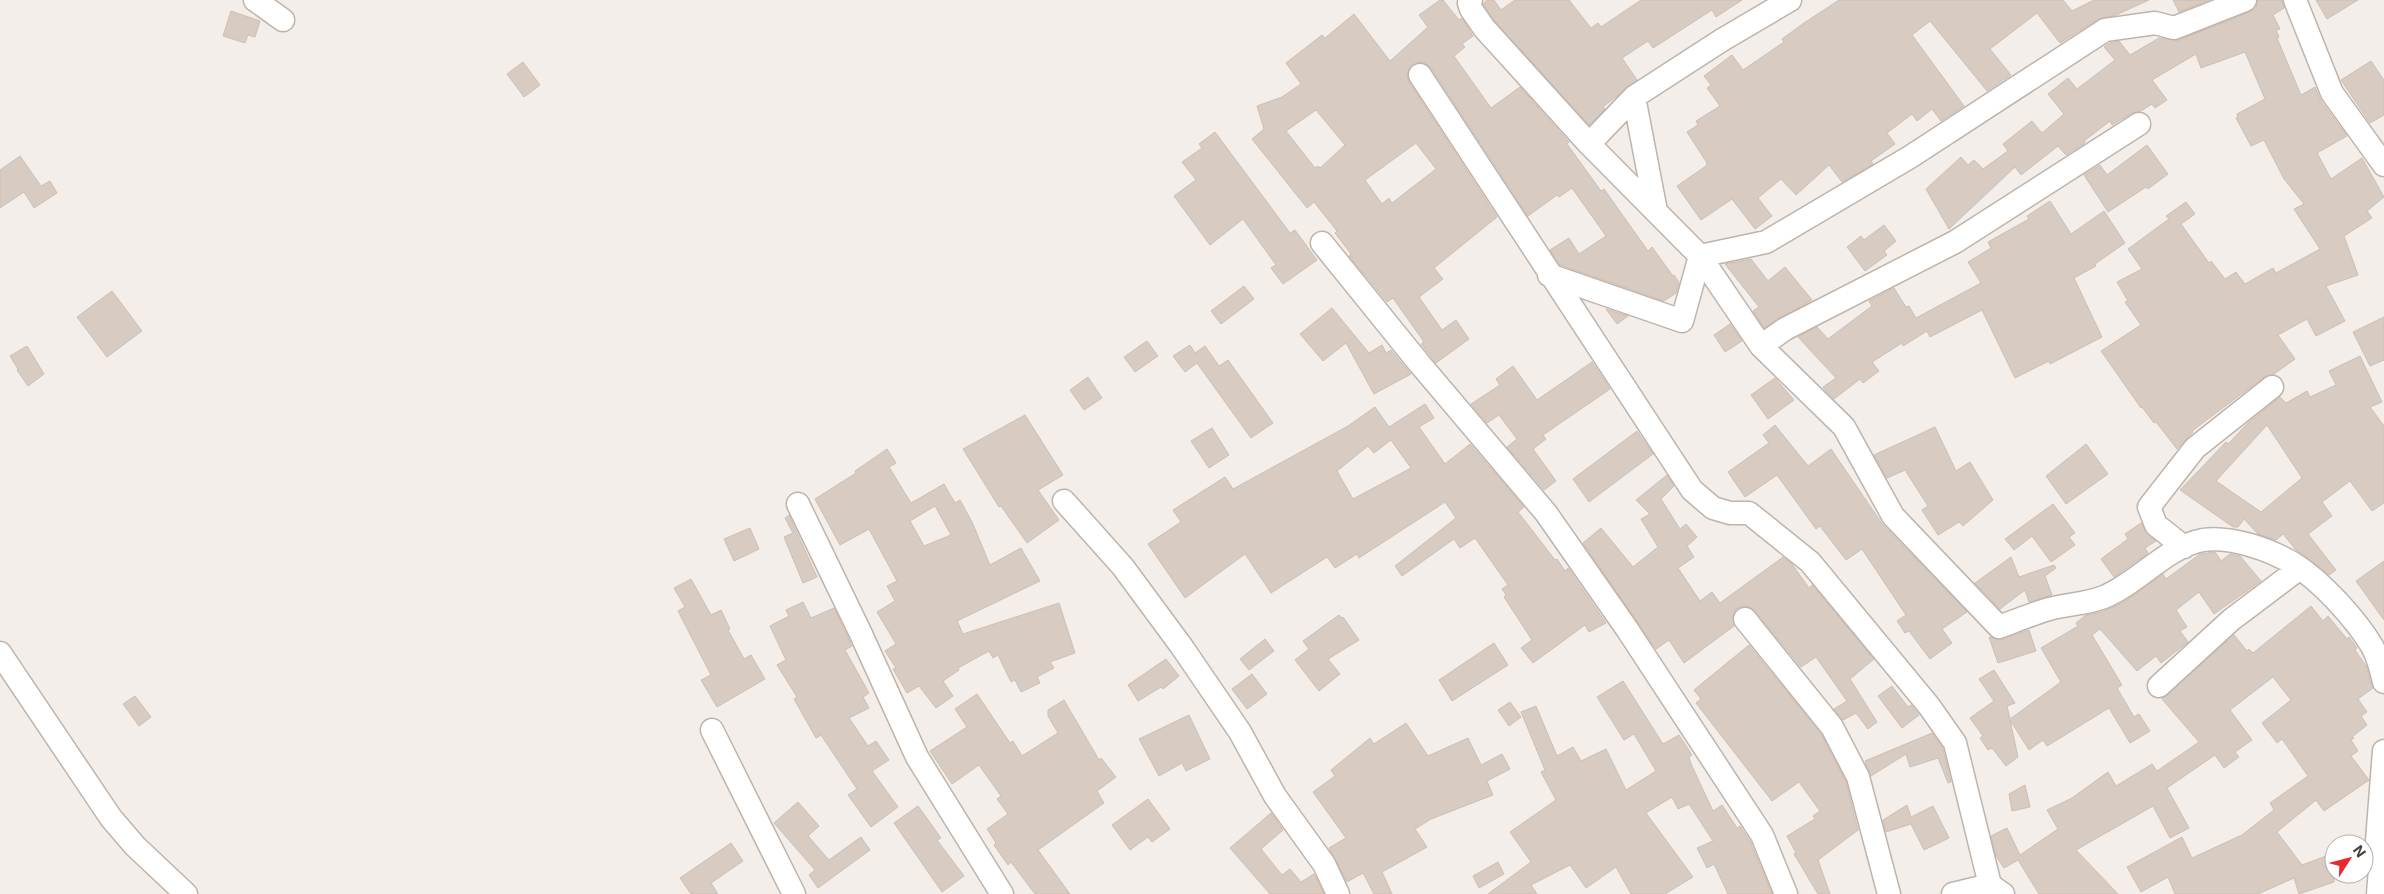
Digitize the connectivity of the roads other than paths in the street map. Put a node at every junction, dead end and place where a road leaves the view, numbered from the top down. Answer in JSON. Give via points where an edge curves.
{"nodes":[{"id":1,"x":255,"y":0,"type":"edge"},
{"id":2,"x":1471,"y":0,"type":"edge"},
{"id":3,"x":1790,"y":0,"type":"edge"},
{"id":4,"x":2245,"y":0,"type":"edge"},
{"id":5,"x":2295,"y":0,"type":"edge"},
{"id":6,"x":283,"y":20,"type":"dead end"},
{"id":7,"x":1420,"y":75,"type":"dead end"},
{"id":8,"x":1634,"y":98,"type":"junction"},
{"id":9,"x":2139,"y":124,"type":"dead end"},
{"id":10,"x":1589,"y":144,"type":"junction"},
{"id":11,"x":2384,"y":165,"type":"edge"},
{"id":12,"x":1656,"y":211,"type":"junction"},
{"id":13,"x":1322,"y":243,"type":"dead end"},
{"id":14,"x":1700,"y":256,"type":"junction"},
{"id":15,"x":1549,"y":274,"type":"junction"},
{"id":16,"x":1761,"y":346,"type":"junction"},
{"id":17,"x":2272,"y":387,"type":"dead end"},
{"id":18,"x":1064,"y":501,"type":"dead end"},
{"id":19,"x":798,"y":504,"type":"dead end"},
{"id":20,"x":2184,"y":547,"type":"junction"},
{"id":21,"x":2300,"y":568,"type":"junction"},
{"id":22,"x":1745,"y":619,"type":"dead end"},
{"id":23,"x":2378,"y":642,"type":"edge"},
{"id":24,"x":0,"y":653,"type":"edge"},
{"id":25,"x":2384,"y":682,"type":"edge"},
{"id":26,"x":2159,"y":686,"type":"dead end"},
{"id":27,"x":712,"y":730,"type":"dead end"},
{"id":28,"x":2384,"y":750,"type":"edge"},
{"id":29,"x":1996,"y":890,"type":"edge"},
{"id":30,"x":186,"y":894,"type":"edge"},
{"id":31,"x":794,"y":894,"type":"edge"},
{"id":32,"x":1002,"y":894,"type":"edge"},
{"id":33,"x":1338,"y":894,"type":"edge"},
{"id":34,"x":1786,"y":894,"type":"edge"},
{"id":35,"x":1889,"y":894,"type":"edge"},
{"id":36,"x":1953,"y":894,"type":"edge"},
{"id":37,"x":2378,"y":894,"type":"edge"}],
"edges":[{"from":1,"to":6,"type":"street"},
{"from":2,"to":10,"type":"street","via":[[1471,9],[1484,28]]},
{"from":3,"to":8,"type":"street"},
{"from":4,"to":14,"type":"street","via":[[2174,28],[2155,23],[2105,30],[1910,157],[1766,242]]},
{"from":5,"to":11,"type":"street","via":[[2332,92]]},
{"from":7,"to":15,"type":"street"},
{"from":8,"to":10,"type":"street"},
{"from":8,"to":12,"type":"street"},
{"from":9,"to":16,"type":"street","via":[[1955,242],[1785,329]]},
{"from":10,"to":12,"type":"street"},
{"from":12,"to":14,"type":"street"},
{"from":13,"to":34,"type":"street","via":[[1546,513],[1762,834]]},
{"from":14,"to":15,"type":"street","via":[[1682,320]]},
{"from":14,"to":16,"type":"street"},
{"from":15,"to":29,"type":"street","via":[[1692,490],[1713,508],[1749,513],[1810,562],[1956,743]]},
{"from":16,"to":20,"type":"street","via":[[1844,427],[1893,516],[1998,627],[2104,596]]},
{"from":17,"to":20,"type":"street","via":[[2195,448],[2149,508],[2156,525]]},
{"from":18,"to":33,"type":"street","via":[[1123,567],[1182,647],[1240,732],[1276,796],[1324,864]]},
{"from":19,"to":32,"type":"street","via":[[916,758]]},
{"from":20,"to":21,"type":"street","via":[[2223,539],[2266,551]]},
{"from":21,"to":23,"type":"street"},
{"from":21,"to":26,"type":"street","via":[[2231,620]]},
{"from":22,"to":35,"type":"street","via":[[1832,727],[1858,777]]},
{"from":23,"to":25,"type":"street"},
{"from":24,"to":30,"type":"street","via":[[111,818],[142,853]]},
{"from":27,"to":31,"type":"street"},
{"from":28,"to":37,"type":"street","via":[[2377,841]]},
{"from":29,"to":36,"type":"street"}]}
